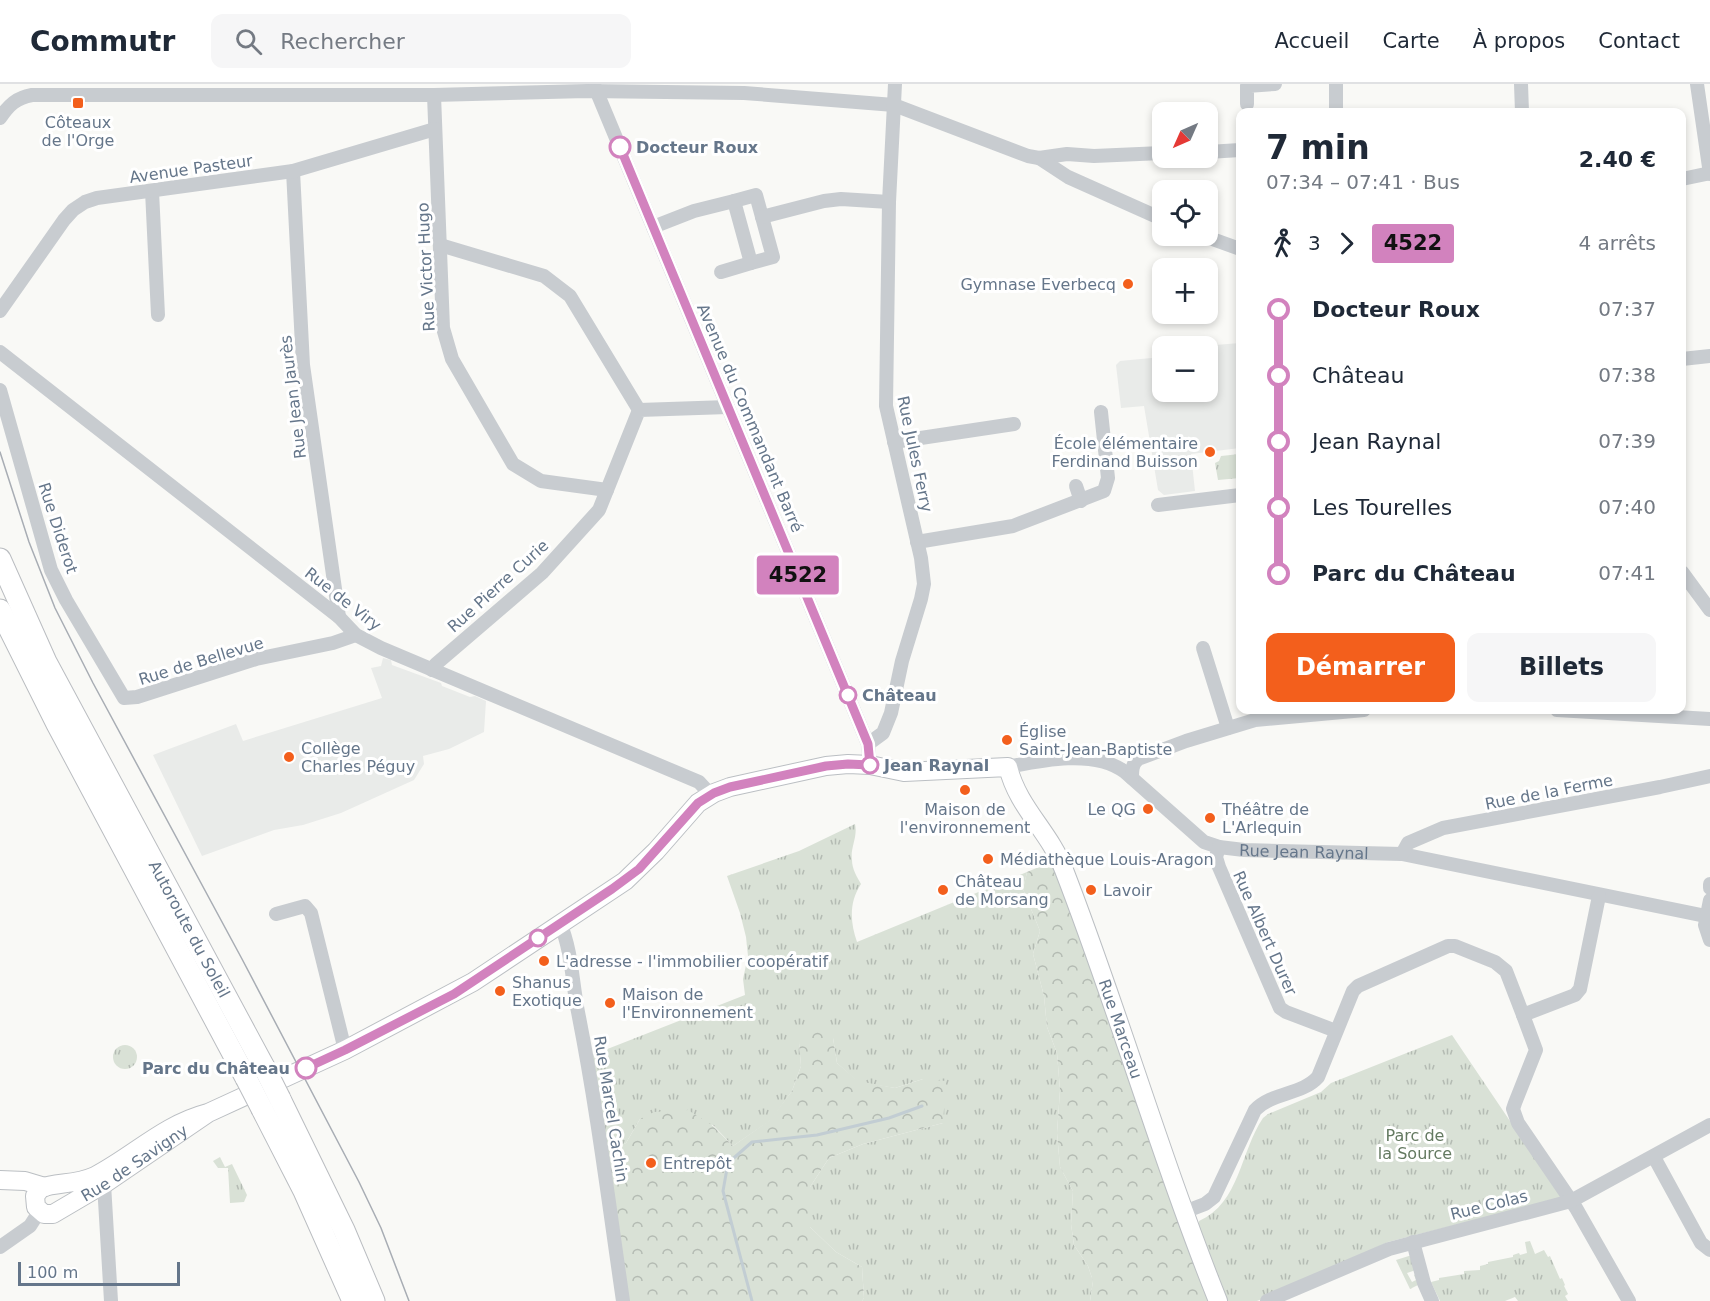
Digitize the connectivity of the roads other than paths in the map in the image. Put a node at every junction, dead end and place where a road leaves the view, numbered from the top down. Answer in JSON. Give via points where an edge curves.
{"nodes":[{"id":1,"x":896,"y":84,"type":"edge"},
{"id":2,"x":1275,"y":84,"type":"edge"},
{"id":3,"x":1336,"y":84,"type":"edge"},
{"id":4,"x":1521,"y":84,"type":"edge"},
{"id":5,"x":1697,"y":84,"type":"edge"},
{"id":6,"x":595,"y":88,"type":"edge"},
{"id":7,"x":20,"y":91,"type":"edge"},
{"id":8,"x":434,"y":95,"type":"junction"},
{"id":9,"x":1247,"y":104,"type":"dead end"},
{"id":10,"x":894,"y":105,"type":"junction"},
{"id":11,"x":1336,"y":108,"type":"edge"},
{"id":12,"x":1522,"y":108,"type":"edge"},
{"id":13,"x":0,"y":118,"type":"edge"},
{"id":14,"x":435,"y":129,"type":"junction"},
{"id":15,"x":1236,"y":150,"type":"edge"},
{"id":16,"x":1218,"y":151,"type":"edge"},
{"id":17,"x":1152,"y":153,"type":"edge"},
{"id":18,"x":1039,"y":158,"type":"junction"},
{"id":19,"x":293,"y":171,"type":"junction"},
{"id":20,"x":1710,"y":174,"type":"edge"},
{"id":21,"x":1686,"y":178,"type":"edge"},
{"id":22,"x":152,"y":191,"type":"junction"},
{"id":23,"x":734,"y":201,"type":"junction"},
{"id":24,"x":888,"y":202,"type":"junction"},
{"id":25,"x":1152,"y":214,"type":"edge"},
{"id":26,"x":762,"y":217,"type":"junction"},
{"id":27,"x":653,"y":227,"type":"junction"},
{"id":28,"x":1218,"y":241,"type":"edge"},
{"id":29,"x":440,"y":245,"type":"junction"},
{"id":30,"x":1236,"y":248,"type":"edge"},
{"id":31,"x":751,"y":263,"type":"junction"},
{"id":32,"x":721,"y":273,"type":"dead end"},
{"id":33,"x":0,"y":310,"type":"edge"},
{"id":34,"x":158,"y":315,"type":"dead end"},
{"id":35,"x":0,"y":352,"type":"edge"},
{"id":36,"x":1710,"y":356,"type":"edge"},
{"id":37,"x":1686,"y":359,"type":"edge"},
{"id":38,"x":0,"y":390,"type":"edge"},
{"id":39,"x":728,"y":408,"type":"junction"},
{"id":40,"x":639,"y":410,"type":"junction"},
{"id":41,"x":1101,"y":412,"type":"dead end"},
{"id":42,"x":1014,"y":424,"type":"dead end"},
{"id":43,"x":894,"y":442,"type":"junction"},
{"id":44,"x":1076,"y":486,"type":"dead end"},
{"id":45,"x":607,"y":490,"type":"junction"},
{"id":46,"x":1236,"y":495,"type":"edge"},
{"id":47,"x":1081,"y":501,"type":"junction"},
{"id":48,"x":1158,"y":505,"type":"dead end"},
{"id":49,"x":917,"y":542,"type":"junction"},
{"id":50,"x":0,"y":559,"type":"edge"},
{"id":51,"x":1686,"y":577,"type":"edge"},
{"id":52,"x":0,"y":610,"type":"edge"},
{"id":53,"x":1710,"y":610,"type":"edge"},
{"id":54,"x":339,"y":617,"type":"junction"},
{"id":55,"x":356,"y":635,"type":"junction"},
{"id":56,"x":1203,"y":648,"type":"dead end"},
{"id":57,"x":432,"y":670,"type":"junction"},
{"id":58,"x":124,"y":698,"type":"joint"},
{"id":59,"x":1302,"y":714,"type":"edge"},
{"id":60,"x":1625,"y":714,"type":"edge"},
{"id":61,"x":1710,"y":719,"type":"edge"},
{"id":62,"x":1228,"y":728,"type":"junction"},
{"id":63,"x":868,"y":744,"type":"junction"},
{"id":64,"x":870,"y":765,"type":"junction"},
{"id":65,"x":1008,"y":767,"type":"junction"},
{"id":66,"x":1710,"y":776,"type":"edge"},
{"id":67,"x":1132,"y":778,"type":"junction"},
{"id":68,"x":711,"y":795,"type":"junction"},
{"id":69,"x":1219,"y":848,"type":"junction"},
{"id":70,"x":1402,"y":854,"type":"junction"},
{"id":71,"x":1599,"y":896,"type":"junction"},
{"id":72,"x":1710,"y":900,"type":"edge"},
{"id":73,"x":276,"y":914,"type":"dead end"},
{"id":74,"x":1708,"y":917,"type":"edge"},
{"id":75,"x":560,"y":923,"type":"junction"},
{"id":76,"x":1710,"y":940,"type":"edge"},
{"id":77,"x":1523,"y":1015,"type":"junction"},
{"id":78,"x":1336,"y":1031,"type":"junction"},
{"id":79,"x":345,"y":1050,"type":"junction"},
{"id":80,"x":255,"y":1073,"type":"junction"},
{"id":81,"x":271,"y":1104,"type":"junction"},
{"id":82,"x":208,"y":1113,"type":"junction"},
{"id":83,"x":1710,"y":1125,"type":"edge"},
{"id":84,"x":1654,"y":1157,"type":"junction"},
{"id":85,"x":0,"y":1182,"type":"edge"},
{"id":86,"x":104,"y":1184,"type":"junction"},
{"id":87,"x":43,"y":1196,"type":"junction"},
{"id":88,"x":1571,"y":1201,"type":"junction"},
{"id":89,"x":1184,"y":1212,"type":"junction"},
{"id":90,"x":1413,"y":1242,"type":"junction"},
{"id":91,"x":0,"y":1247,"type":"edge"},
{"id":92,"x":1710,"y":1250,"type":"edge"},
{"id":93,"x":111,"y":1301,"type":"edge"},
{"id":94,"x":353,"y":1301,"type":"edge"},
{"id":95,"x":374,"y":1301,"type":"edge"},
{"id":96,"x":623,"y":1301,"type":"edge"},
{"id":97,"x":1218,"y":1301,"type":"edge"},
{"id":98,"x":1267,"y":1301,"type":"edge"},
{"id":99,"x":1432,"y":1301,"type":"edge"},
{"id":100,"x":1629,"y":1301,"type":"edge"}],
"edges":[{"from":1,"to":10,"type":"street","name":"Rue Jules Ferry"},
{"from":2,"to":9,"type":"street","via":[[1246,86]]},
{"from":3,"to":11,"type":"street"},
{"from":4,"to":12,"type":"street"},
{"from":5,"to":20,"type":"street"},
{"from":6,"to":8,"type":"street"},
{"from":6,"to":10,"type":"street","via":[[744,93]]},
{"from":6,"to":27,"type":"street","name":"Avenue du Commandant Barré"},
{"from":7,"to":8,"type":"street","via":[[32,95]]},
{"from":7,"to":13,"type":"street"},
{"from":8,"to":14,"type":"street","name":"Rue Victor Hugo"},
{"from":10,"to":18,"type":"street"},
{"from":10,"to":24,"type":"street","name":"Rue Jules Ferry"},
{"from":14,"to":19,"type":"street","name":"Avenue Pasteur"},
{"from":14,"to":29,"type":"street","name":"Rue Victor Hugo"},
{"from":15,"to":16,"type":"street"},
{"from":17,"to":18,"type":"street"},
{"from":18,"to":25,"type":"street","via":[[1080,182]]},
{"from":19,"to":22,"type":"street","name":"Avenue Pasteur"},
{"from":19,"to":54,"type":"street","name":"Rue Jean Jaurès","via":[[303,365]]},
{"from":20,"to":21,"type":"street"},
{"from":22,"to":33,"type":"street","name":"Avenue Pasteur","via":[[97,198],[73,210]]},
{"from":22,"to":34,"type":"street"},
{"from":23,"to":26,"type":"street","via":[[756,195]]},
{"from":23,"to":27,"type":"street"},
{"from":23,"to":31,"type":"street"},
{"from":24,"to":26,"type":"street","via":[[824,201]]},
{"from":24,"to":43,"type":"street","name":"Rue Jules Ferry","via":[[885,392]]},
{"from":26,"to":31,"type":"street","via":[[773,257]]},
{"from":27,"to":39,"type":"street","name":"Avenue du Commandant Barré"},
{"from":28,"to":30,"type":"street"},
{"from":29,"to":40,"type":"street","via":[[544,276],[570,296]]},
{"from":29,"to":45,"type":"street","name":"Rue Victor Hugo","via":[[443,328],[452,359],[513,464],[542,482]]},
{"from":31,"to":32,"type":"street"},
{"from":35,"to":54,"type":"street","name":"Rue de Viry"},
{"from":36,"to":37,"type":"street"},
{"from":38,"to":58,"type":"street","name":"Rue Diderot","via":[[51,570]]},
{"from":39,"to":40,"type":"street"},
{"from":39,"to":63,"type":"street","name":"Avenue du Commandant Barré"},
{"from":40,"to":45,"type":"street","name":"Rue Pierre Curie"},
{"from":41,"to":47,"type":"street","via":[[1108,484],[1104,491]]},
{"from":42,"to":43,"type":"street"},
{"from":43,"to":49,"type":"street","name":"Rue Jules Ferry"},
{"from":44,"to":47,"type":"street"},
{"from":45,"to":57,"type":"street","name":"Rue Pierre Curie","via":[[599,510],[542,573]]},
{"from":46,"to":48,"type":"street"},
{"from":47,"to":49,"type":"street","via":[[1013,526]]},
{"from":49,"to":63,"type":"street","name":"Rue Jules Ferry","via":[[924,584],[916,619],[902,661],[894,705],[883,733]]},
{"from":50,"to":80,"type":"highway","name":"Autoroute du Soleil","via":[[46,662]]},
{"from":51,"to":53,"type":"street"},
{"from":52,"to":80,"type":"highway","name":"Autoroute du Soleil","via":[[57,724]]},
{"from":54,"to":55,"type":"street","name":"Rue de Viry"},
{"from":55,"to":57,"type":"street","name":"Rue de Viry"},
{"from":55,"to":58,"type":"street","name":"Rue de Bellevue","via":[[256,659]]},
{"from":56,"to":62,"type":"street"},
{"from":57,"to":68,"type":"street","name":"Rue de Viry","via":[[699,782]]},
{"from":59,"to":62,"type":"street"},
{"from":60,"to":61,"type":"street"},
{"from":62,"to":67,"type":"street","via":[[1138,759],[1132,768]]},
{"from":63,"to":64,"type":"street","name":"Avenue du Commandant Barré"},
{"from":64,"to":65,"type":"main road","name":"Rue Jean Raynal","via":[[904,772]]},
{"from":64,"to":68,"type":"main road","name":"Rue Jean Raynal","via":[[826,766],[730,787]]},
{"from":65,"to":67,"type":"street","name":"Rue Jean Raynal","via":[[1052,759],[1079,759],[1111,763]]},
{"from":65,"to":89,"type":"main road","name":"Rue Marceau","via":[[1025,808],[1063,866]]},
{"from":66,"to":70,"type":"street","name":"Rue de la Ferme","via":[[1443,828],[1408,843]]},
{"from":67,"to":69,"type":"street","name":"Rue Jean Raynal","via":[[1204,842]]},
{"from":68,"to":75,"type":"main road","name":"Rue de Savigny","via":[[691,811],[639,869]]},
{"from":69,"to":70,"type":"street","name":"Rue Jean Raynal"},
{"from":69,"to":78,"type":"street","name":"Rue Albert Durer","via":[[1219,867],[1280,1008]]},
{"from":70,"to":71,"type":"street","name":"Rue Jean Raynal"},
{"from":71,"to":74,"type":"street","name":"Rue Jean Raynal"},
{"from":71,"to":77,"type":"street","via":[[1580,989],[1575,995]]},
{"from":72,"to":74,"type":"street"},
{"from":73,"to":79,"type":"street","via":[[301,906],[311,913]]},
{"from":74,"to":76,"type":"street","via":[[1705,925]]},
{"from":75,"to":79,"type":"main road","name":"Rue de Savigny","via":[[454,994]]},
{"from":75,"to":96,"type":"street","name":"Rue Marcel Cachin","via":[[568,946],[587,1057]]},
{"from":77,"to":78,"type":"street","via":[[1501,966],[1448,946],[1358,986]]},
{"from":77,"to":88,"type":"street","via":[[1536,1050],[1514,1114]]},
{"from":78,"to":89,"type":"street","via":[[1314,1081],[1265,1101],[1255,1110],[1214,1197]]},
{"from":79,"to":82,"type":"main road","name":"Rue de Savigny"},
{"from":80,"to":81,"type":"highway","name":"Autoroute du Soleil","bridge":true},
{"from":81,"to":94,"type":"highway","name":"Autoroute du Soleil"},
{"from":81,"to":95,"type":"highway","name":"Autoroute du Soleil","via":[[331,1202]]},
{"from":82,"to":86,"type":"main road","name":"Rue de Savigny"},
{"from":82,"to":87,"type":"main road","name":"Rue de Savigny","via":[[171,1126],[93,1176]]},
{"from":83,"to":84,"type":"street","name":"Rue Colas"},
{"from":84,"to":88,"type":"street","name":"Rue Colas"},
{"from":84,"to":92,"type":"street","via":[[1701,1243]]},
{"from":85,"to":87,"type":"main road","via":[[25,1181]]},
{"from":86,"to":87,"type":"main road","name":"Rue de Savigny","via":[[60,1209],[61,1193]]},
{"from":86,"to":93,"type":"street"},
{"from":87,"to":91,"type":"street","via":[[30,1226]]},
{"from":88,"to":90,"type":"street","name":"Rue Colas"},
{"from":88,"to":100,"type":"street"},
{"from":89,"to":97,"type":"main road","name":"Rue Marceau"},
{"from":90,"to":98,"type":"street","name":"Rue Colas"},
{"from":90,"to":99,"type":"street"}]}
